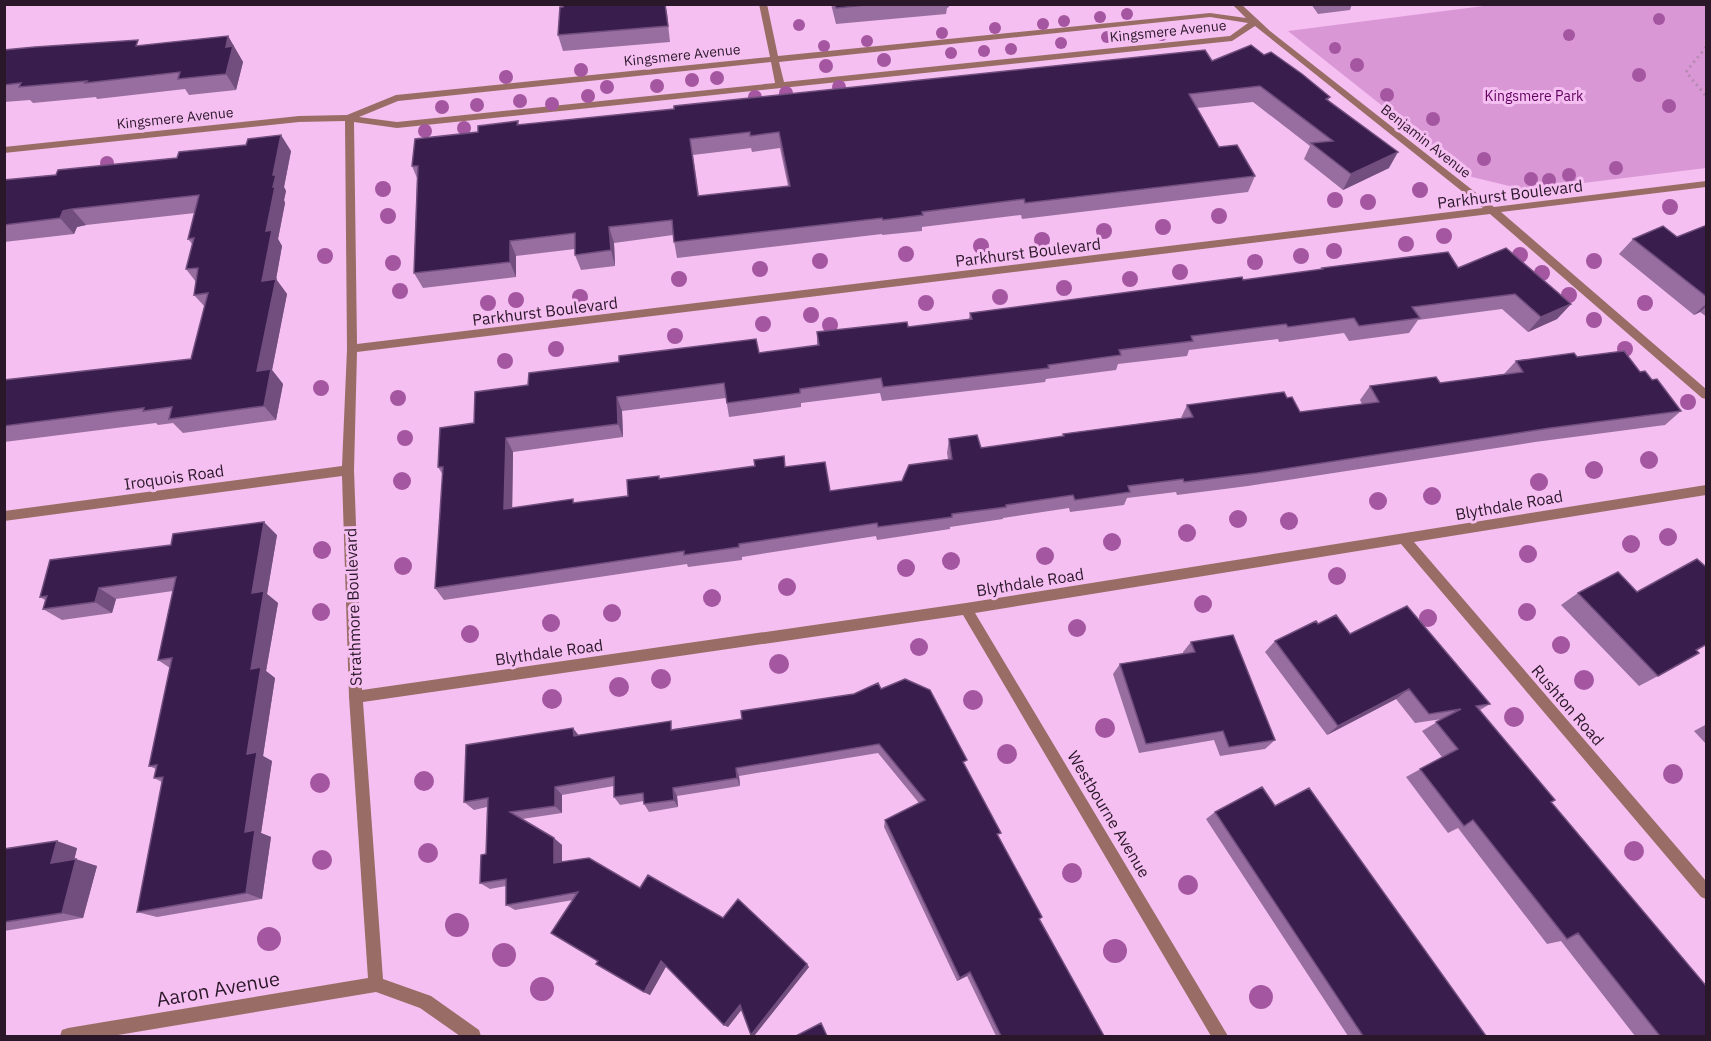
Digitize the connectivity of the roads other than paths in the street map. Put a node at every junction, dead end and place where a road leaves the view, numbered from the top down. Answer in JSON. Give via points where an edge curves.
{"nodes":[{"id":1,"x":763,"y":4,"type":"edge"},
{"id":2,"x":1236,"y":4,"type":"edge"},
{"id":3,"x":1255,"y":22,"type":"junction"},
{"id":4,"x":774,"y":59,"type":"junction"},
{"id":5,"x":780,"y":84,"type":"junction"},
{"id":6,"x":349,"y":118,"type":"junction"},
{"id":7,"x":4,"y":150,"type":"edge"},
{"id":8,"x":1707,"y":184,"type":"edge"},
{"id":9,"x":1493,"y":211,"type":"junction"},
{"id":10,"x":352,"y":349,"type":"junction"},
{"id":11,"x":1707,"y":395,"type":"edge"},
{"id":12,"x":348,"y":470,"type":"junction"},
{"id":13,"x":1707,"y":490,"type":"edge"},
{"id":14,"x":4,"y":516,"type":"edge"},
{"id":15,"x":1405,"y":540,"type":"junction"},
{"id":16,"x":966,"y":609,"type":"junction"},
{"id":17,"x":357,"y":697,"type":"junction"},
{"id":18,"x":1707,"y":892,"type":"edge"},
{"id":19,"x":376,"y":984,"type":"junction"},
{"id":20,"x":68,"y":1036,"type":"edge"},
{"id":21,"x":473,"y":1036,"type":"edge"},
{"id":22,"x":1220,"y":1036,"type":"edge"}],
"edges":[{"from":1,"to":4,"type":"street"},
{"from":2,"to":3,"type":"street","name":"Benjamin Avenue"},
{"from":3,"to":4,"type":"street","name":"Kingsmere Avenue","via":[[1210,15]]},
{"from":3,"to":5,"type":"street","name":"Kingsmere Avenue","via":[[1232,38]]},
{"from":3,"to":9,"type":"street","name":"Benjamin Avenue"},
{"from":4,"to":5,"type":"street"},
{"from":4,"to":6,"type":"street","name":"Kingsmere Avenue","via":[[396,98]]},
{"from":5,"to":6,"type":"street","name":"Kingsmere Avenue","via":[[397,125]]},
{"from":6,"to":7,"type":"street","name":"Kingsmere Avenue","via":[[273,121]]},
{"from":6,"to":10,"type":"street","name":"Strathmore Boulevard"},
{"from":8,"to":9,"type":"street","name":"Parkhurst Boulevard"},
{"from":9,"to":10,"type":"street","name":"Parkhurst Boulevard"},
{"from":9,"to":11,"type":"street","name":"Benjamin Avenue"},
{"from":10,"to":12,"type":"street","name":"Strathmore Boulevard"},
{"from":12,"to":14,"type":"street","name":"Iroquois Road"},
{"from":12,"to":17,"type":"street","name":"Strathmore Boulevard"},
{"from":13,"to":15,"type":"street","name":"Blythdale Road"},
{"from":15,"to":16,"type":"street","name":"Blythdale Road"},
{"from":15,"to":18,"type":"street","name":"Rushton Road"},
{"from":16,"to":17,"type":"street","name":"Blythdale Road"},
{"from":16,"to":22,"type":"street","name":"Westbourne Avenue"},
{"from":17,"to":19,"type":"street","name":"Strathmore Boulevard"},
{"from":19,"to":20,"type":"street","name":"Aaron Avenue"},
{"from":19,"to":21,"type":"street","via":[[425,1002]]}]}
